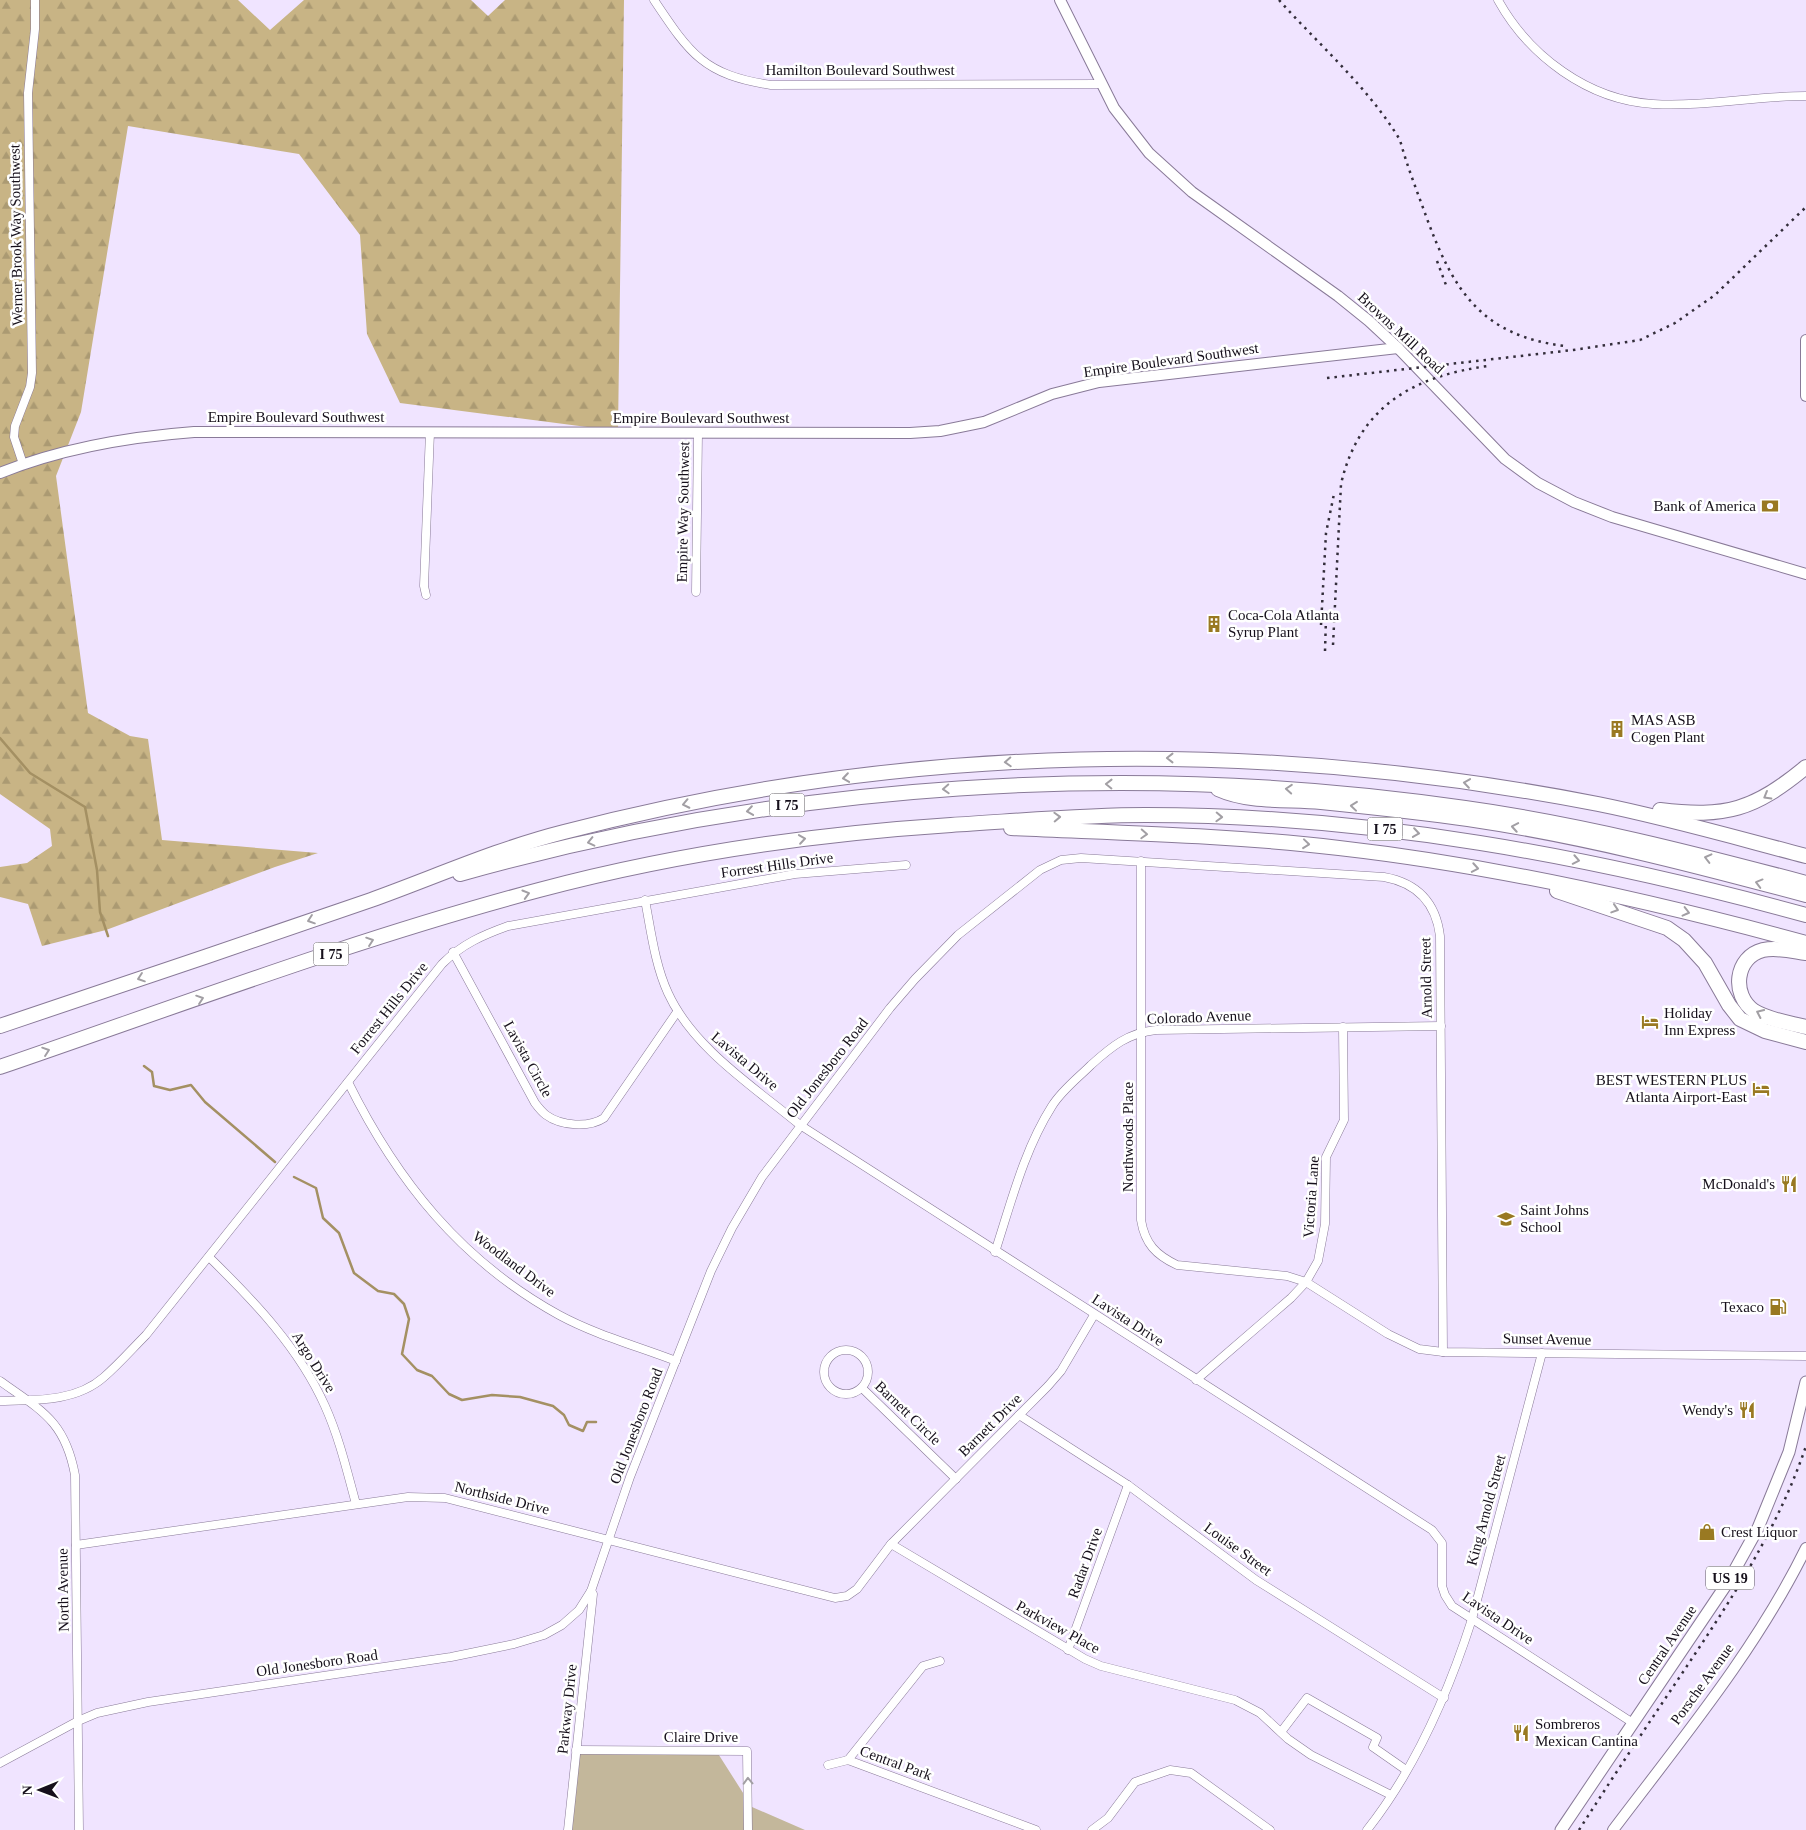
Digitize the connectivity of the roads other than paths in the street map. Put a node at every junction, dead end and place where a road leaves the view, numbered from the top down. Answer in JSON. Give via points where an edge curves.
{"nodes":[{"id":1,"x":35,"y":0,"type":"edge"},
{"id":2,"x":654,"y":0,"type":"edge"},
{"id":3,"x":1060,"y":0,"type":"edge"},
{"id":4,"x":1498,"y":0,"type":"edge"},
{"id":5,"x":1100,"y":84,"type":"junction"},
{"id":6,"x":1806,"y":96,"type":"edge"},
{"id":7,"x":1806,"y":340,"type":"edge"},
{"id":8,"x":1398,"y":348,"type":"junction"},
{"id":9,"x":1806,"y":396,"type":"edge"},
{"id":10,"x":430,"y":432,"type":"junction"},
{"id":11,"x":698,"y":433,"type":"junction"},
{"id":12,"x":23,"y":464,"type":"junction"},
{"id":13,"x":0,"y":473,"type":"edge"},
{"id":14,"x":1806,"y":574,"type":"edge"},
{"id":15,"x":696,"y":592,"type":"dead end"},
{"id":16,"x":426,"y":595,"type":"dead end"},
{"id":17,"x":1806,"y":767,"type":"edge"},
{"id":18,"x":1210,"y":785,"type":"junction"},
{"id":19,"x":1602,"y":805,"type":"junction"},
{"id":20,"x":956,"y":825,"type":"junction"},
{"id":21,"x":1806,"y":856,"type":"edge"},
{"id":22,"x":1141,"y":861,"type":"junction"},
{"id":23,"x":906,"y":865,"type":"dead end"},
{"id":24,"x":1502,"y":872,"type":"junction"},
{"id":25,"x":1806,"y":883,"type":"edge"},
{"id":26,"x":1806,"y":896,"type":"edge"},
{"id":27,"x":374,"y":898,"type":"junction"},
{"id":28,"x":645,"y":900,"type":"junction"},
{"id":29,"x":1806,"y":916,"type":"edge"},
{"id":30,"x":1806,"y":943,"type":"edge"},
{"id":31,"x":453,"y":952,"type":"junction"},
{"id":32,"x":1806,"y":953,"type":"edge"},
{"id":33,"x":677,"y":1012,"type":"junction"},
{"id":34,"x":0,"y":1026,"type":"edge"},
{"id":35,"x":1441,"y":1026,"type":"junction"},
{"id":36,"x":1344,"y":1027,"type":"junction"},
{"id":37,"x":1806,"y":1027,"type":"edge"},
{"id":38,"x":1142,"y":1032,"type":"junction"},
{"id":39,"x":1806,"y":1042,"type":"edge"},
{"id":40,"x":0,"y":1067,"type":"edge"},
{"id":41,"x":348,"y":1082,"type":"junction"},
{"id":42,"x":800,"y":1125,"type":"junction"},
{"id":43,"x":995,"y":1252,"type":"junction"},
{"id":44,"x":209,"y":1257,"type":"junction"},
{"id":45,"x":1306,"y":1282,"type":"junction"},
{"id":46,"x":1094,"y":1315,"type":"junction"},
{"id":47,"x":1443,"y":1352,"type":"junction"},
{"id":48,"x":1542,"y":1353,"type":"junction"},
{"id":49,"x":1806,"y":1356,"type":"edge"},
{"id":50,"x":676,"y":1360,"type":"junction"},
{"id":51,"x":1196,"y":1380,"type":"junction"},
{"id":52,"x":0,"y":1381,"type":"edge"},
{"id":53,"x":1806,"y":1382,"type":"edge"},
{"id":54,"x":862,"y":1388,"type":"junction"},
{"id":55,"x":28,"y":1400,"type":"junction"},
{"id":56,"x":0,"y":1401,"type":"edge"},
{"id":57,"x":1019,"y":1415,"type":"junction"},
{"id":58,"x":956,"y":1479,"type":"junction"},
{"id":59,"x":1128,"y":1485,"type":"junction"},
{"id":60,"x":356,"y":1504,"type":"junction"},
{"id":61,"x":609,"y":1539,"type":"junction"},
{"id":62,"x":891,"y":1544,"type":"junction"},
{"id":63,"x":76,"y":1545,"type":"junction"},
{"id":64,"x":1806,"y":1548,"type":"edge"},
{"id":65,"x":591,"y":1591,"type":"junction"},
{"id":66,"x":1472,"y":1619,"type":"junction"},
{"id":67,"x":1068,"y":1650,"type":"junction"},
{"id":68,"x":940,"y":1660,"type":"dead end"},
{"id":69,"x":1444,"y":1698,"type":"junction"},
{"id":70,"x":78,"y":1721,"type":"junction"},
{"id":71,"x":1634,"y":1723,"type":"junction"},
{"id":72,"x":1281,"y":1732,"type":"junction"},
{"id":73,"x":576,"y":1750,"type":"junction"},
{"id":74,"x":848,"y":1760,"type":"junction"},
{"id":75,"x":0,"y":1763,"type":"edge"},
{"id":76,"x":828,"y":1765,"type":"dead end"},
{"id":77,"x":1406,"y":1770,"type":"junction"},
{"id":78,"x":1391,"y":1796,"type":"junction"},
{"id":79,"x":79,"y":1830,"type":"edge"},
{"id":80,"x":568,"y":1830,"type":"edge"},
{"id":81,"x":748,"y":1830,"type":"edge"},
{"id":82,"x":1036,"y":1830,"type":"edge"},
{"id":83,"x":1092,"y":1830,"type":"edge"},
{"id":84,"x":1270,"y":1830,"type":"edge"},
{"id":85,"x":1367,"y":1830,"type":"edge"},
{"id":86,"x":1561,"y":1830,"type":"edge"},
{"id":87,"x":1613,"y":1830,"type":"edge"}],
"edges":[{"from":1,"to":12,"type":"street","name":"Werner Brook Way Southwest","via":[[28,92],[32,373],[14,436]]},
{"from":2,"to":5,"type":"street","name":"Hamilton Boulevard Southwest","via":[[695,55],[715,69],[741,80],[771,85]]},
{"from":3,"to":5,"type":"street","name":"Browns Mill Road"},
{"from":4,"to":6,"type":"street","via":[[1523,37],[1546,60],[1596,90],[1652,104]]},
{"from":5,"to":8,"type":"street","name":"Browns Mill Road","via":[[1130,132],[1169,173],[1338,296]]},
{"from":7,"to":9,"type":"street"},
{"from":8,"to":11,"type":"street","name":"Empire Boulevard Southwest","via":[[1099,382],[1052,394],[984,422],[940,431]]},
{"from":8,"to":14,"type":"street","name":"Browns Mill Road","via":[[1506,459],[1538,483],[1612,517]]},
{"from":10,"to":11,"type":"street","name":"Empire Boulevard Southwest"},
{"from":10,"to":12,"type":"street","name":"Empire Boulevard Southwest","via":[[194,432],[150,435],[61,452]]},
{"from":10,"to":16,"type":"street"},
{"from":11,"to":15,"type":"street","name":"Empire Way Southwest"},
{"from":12,"to":13,"type":"street","name":"Empire Boulevard Southwest"},
{"from":17,"to":19,"type":"highway","one_way":true,"via":[[1760,800],[1720,812],[1691,813]]},
{"from":25,"to":18,"type":"highway","number":"I 75","one_way":true,"via":[[1587,829],[1474,809],[1337,793]]},
{"from":26,"to":18,"type":"highway","one_way":true,"via":[[1662,856],[1583,839],[1449,817],[1322,802],[1234,796]]},
{"from":18,"to":27,"type":"highway","number":"I 75","one_way":true,"via":[[1001,786],[835,799],[683,821],[512,860]]},
{"from":19,"to":21,"type":"highway"},
{"from":19,"to":27,"type":"highway","one_way":true,"via":[[1484,785],[1303,764],[1171,758],[1067,759],[967,765],[785,787],[608,821],[513,846]]},
{"from":20,"to":24,"type":"highway","one_way":true,"via":[[1290,842]]},
{"from":20,"to":29,"type":"highway","number":"I 75","one_way":true,"via":[[1052,817],[1149,815],[1267,819],[1385,829],[1493,844],[1582,861]]},
{"from":40,"to":20,"type":"highway","number":"I 75","one_way":true,"via":[[401,931],[541,890],[668,861],[747,848],[838,834]]},
{"from":22,"to":35,"type":"street","name":"Arnold Street","via":[[1384,877],[1409,885],[1428,901],[1439,925]]},
{"from":22,"to":38,"type":"street","name":"Northwoods Place"},
{"from":22,"to":42,"type":"street","name":"Old Jonesboro Road","via":[[1061,860],[1040,870],[1002,898],[958,935],[915,979]]},
{"from":23,"to":28,"type":"street","name":"Forrest Hills Drive","via":[[795,874]]},
{"from":24,"to":30,"type":"highway","one_way":true,"via":[[1639,900]]},
{"from":24,"to":39,"type":"highway","one_way":true,"via":[[1667,928],[1684,940],[1705,963],[1740,1019]]},
{"from":27,"to":34,"type":"highway","number":"I 75","one_way":true},
{"from":28,"to":31,"type":"street","name":"Forrest Hills Drive","via":[[508,926],[476,937]]},
{"from":28,"to":33,"type":"street","name":"Lavista Drive","via":[[660,974]]},
{"from":31,"to":33,"type":"street","name":"Lavista Circle","via":[[535,1104],[560,1122],[590,1125],[604,1118]]},
{"from":31,"to":41,"type":"street","name":"Forrest Hills Drive"},
{"from":37,"to":32,"type":"highway","one_way":true,"via":[[1752,1010],[1742,996],[1738,978],[1744,962],[1756,953],[1774,949]]},
{"from":33,"to":42,"type":"street","name":"Lavista Drive","via":[[706,1047]]},
{"from":35,"to":36,"type":"street","name":"Colorado Avenue"},
{"from":35,"to":47,"type":"street","name":"Arnold Street"},
{"from":36,"to":38,"type":"street","name":"Colorado Avenue"},
{"from":36,"to":45,"type":"street","name":"Victoria Lane","via":[[1344,1120],[1326,1157],[1324,1239],[1318,1261]]},
{"from":38,"to":43,"type":"street","name":"Colorado Avenue","via":[[1110,1047],[1066,1088],[1052,1106],[1024,1166]]},
{"from":38,"to":45,"type":"street","name":"Northwoods Place","via":[[1141,1220],[1149,1245],[1161,1258],[1177,1265],[1287,1276]]},
{"from":41,"to":44,"type":"street","name":"Forrest Hills Drive"},
{"from":41,"to":50,"type":"street","name":"Woodland Drive","via":[[370,1127],[401,1175],[438,1220],[480,1260],[561,1316]]},
{"from":42,"to":43,"type":"street","name":"Lavista Drive"},
{"from":42,"to":50,"type":"street","name":"Old Jonesboro Road","via":[[762,1177],[732,1228]]},
{"from":43,"to":46,"type":"street","name":"Lavista Drive"},
{"from":44,"to":55,"type":"street","name":"Forrest Hills Drive","via":[[146,1335],[103,1378],[71,1395]]},
{"from":44,"to":60,"type":"street","name":"Argo Drive","via":[[265,1314],[312,1382],[338,1441]]},
{"from":45,"to":47,"type":"street","name":"Sunset Avenue","via":[[1388,1334],[1419,1349]]},
{"from":45,"to":51,"type":"street","name":"Victoria Lane"},
{"from":46,"to":51,"type":"street","name":"Lavista Drive"},
{"from":46,"to":57,"type":"street","name":"Barnett Drive","via":[[1060,1372]]},
{"from":47,"to":48,"type":"street","name":"Sunset Avenue"},
{"from":48,"to":49,"type":"street","name":"Sunset Avenue"},
{"from":48,"to":66,"type":"street","name":"King Arnold Street"},
{"from":50,"to":61,"type":"street","name":"Old Jonesboro Road"},
{"from":51,"to":66,"type":"street","name":"Lavista Drive","via":[[1432,1530],[1442,1543],[1445,1596],[1452,1606]]},
{"from":52,"to":55,"type":"street","name":"North Avenue"},
{"from":53,"to":71,"type":"main road","name":"Central Avenue","number":"US 19","via":[[1788,1452],[1758,1528],[1728,1582]]},
{"from":54,"to":54,"type":"street","name":"Barnett Circle","via":[[869,1374],[861,1355],[847,1350],[833,1354],[825,1366],[826,1380],[835,1391],[849,1394]]},
{"from":54,"to":58,"type":"street","name":"Barnett Circle"},
{"from":55,"to":56,"type":"street","name":"Forrest Hills Drive"},
{"from":55,"to":63,"type":"street","name":"North Avenue","via":[[55,1424],[71,1452],[76,1475]]},
{"from":57,"to":58,"type":"street","name":"Barnett Drive"},
{"from":57,"to":59,"type":"street","name":"Louise Street"},
{"from":58,"to":62,"type":"street","name":"Barnett Drive"},
{"from":59,"to":67,"type":"street","name":"Radar Drive"},
{"from":59,"to":69,"type":"street","name":"Louise Street","via":[[1256,1580]]},
{"from":60,"to":61,"type":"street","name":"Northside Drive","via":[[408,1497],[445,1498]]},
{"from":60,"to":63,"type":"street","name":"Northside Drive"},
{"from":61,"to":62,"type":"street","name":"Northside Drive","via":[[835,1598],[847,1596],[857,1589]]},
{"from":61,"to":65,"type":"street","name":"Old Jonesboro Road"},
{"from":62,"to":67,"type":"street","name":"Parkview Place"},
{"from":63,"to":70,"type":"street","name":"North Avenue"},
{"from":64,"to":87,"type":"street","name":"Porsche Avenue","via":[[1746,1650]]},
{"from":65,"to":70,"type":"street","name":"Old Jonesboro Road","via":[[579,1610],[562,1625],[544,1635],[514,1644],[451,1657],[148,1702],[97,1713]]},
{"from":65,"to":73,"type":"street","name":"Parkway Drive"},
{"from":66,"to":69,"type":"street","name":"King Arnold Street"},
{"from":66,"to":71,"type":"street","name":"Lavista Drive"},
{"from":67,"to":72,"type":"street","name":"Parkview Place","via":[[1101,1666],[1248,1705]]},
{"from":68,"to":74,"type":"street","name":"Central Park","via":[[923,1666]]},
{"from":69,"to":77,"type":"street","name":"King Arnold Street"},
{"from":70,"to":75,"type":"street","name":"Old Jonesboro Road"},
{"from":70,"to":79,"type":"street","name":"North Avenue"},
{"from":71,"to":86,"type":"main road","name":"Central Avenue","number":"US 19"},
{"from":72,"to":77,"type":"street","via":[[1307,1698],[1377,1738],[1373,1747]]},
{"from":72,"to":78,"type":"street","name":"Parkview Place","via":[[1312,1755]]},
{"from":73,"to":80,"type":"street","name":"Parkway Drive"},
{"from":81,"to":73,"type":"street","name":"Claire Drive","one_way":true,"via":[[746,1751]]},
{"from":74,"to":76,"type":"street"},
{"from":74,"to":82,"type":"street","name":"Central Park"},
{"from":77,"to":78,"type":"street","name":"King Arnold Street"},
{"from":78,"to":85,"type":"street","name":"King Arnold Street"},
{"from":83,"to":84,"type":"street","via":[[1108,1818],[1135,1782],[1170,1770],[1191,1773]]}]}
